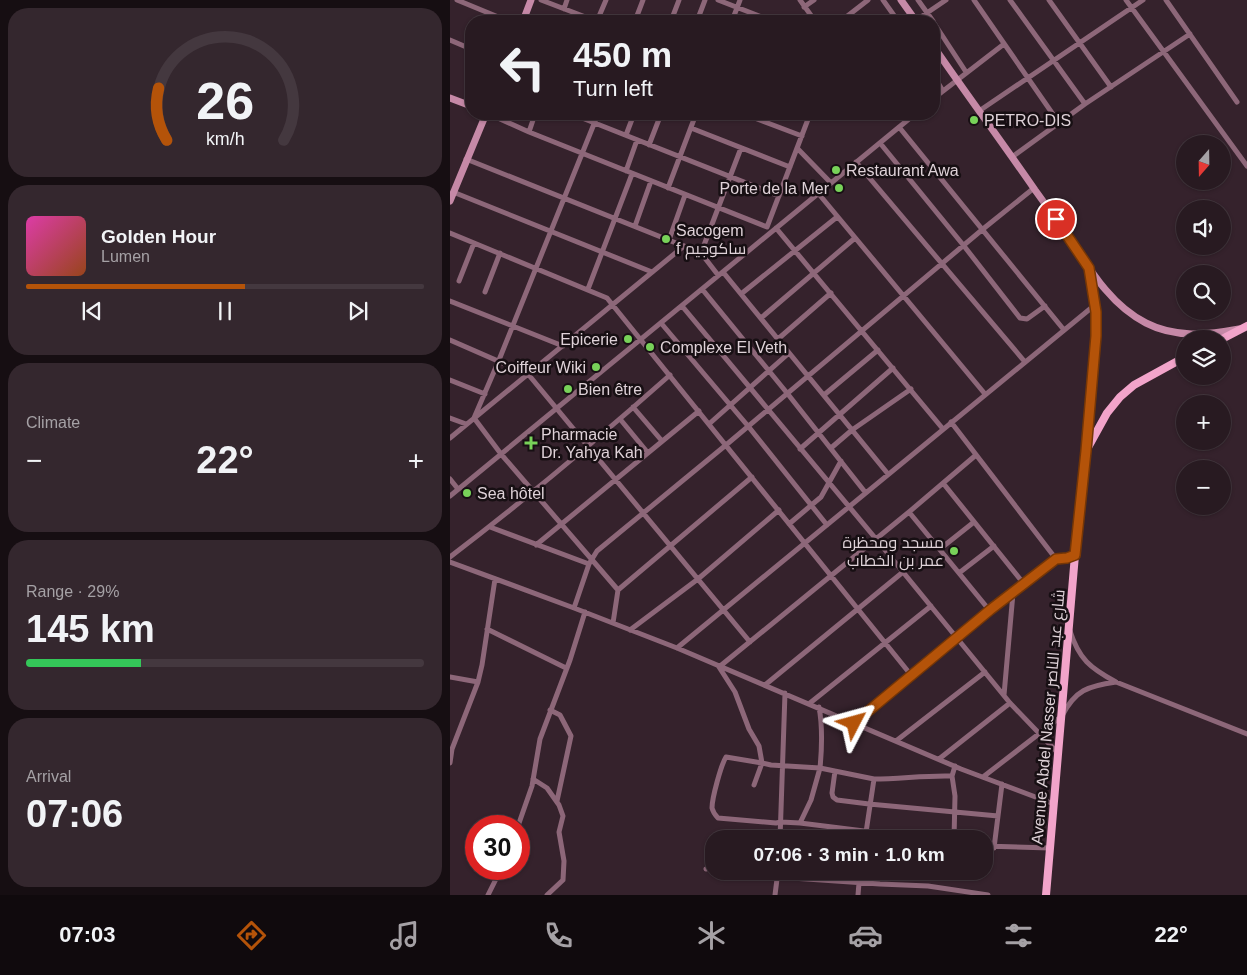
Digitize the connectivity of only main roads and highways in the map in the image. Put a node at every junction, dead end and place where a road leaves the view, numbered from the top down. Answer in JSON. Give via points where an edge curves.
{"nodes":[{"id":1,"x":531,"y":0,"type":"edge"},
{"id":2,"x":901,"y":0,"type":"edge"},
{"id":3,"x":525,"y":15,"type":"edge"},
{"id":4,"x":911,"y":15,"type":"edge"},
{"id":5,"x":940,"y":56,"type":"edge"},
{"id":6,"x":450,"y":98,"type":"edge"},
{"id":7,"x":465,"y":104,"type":"edge"},
{"id":8,"x":484,"y":120,"type":"edge"},
{"id":9,"x":450,"y":201,"type":"edge"},
{"id":10,"x":1089,"y":268,"type":"junction"},
{"id":11,"x":1244,"y":327,"type":"edge"},
{"id":12,"x":1231,"y":334,"type":"edge"},
{"id":13,"x":1176,"y":363,"type":"edge"},
{"id":14,"x":1086,"y":451,"type":"junction"},
{"id":15,"x":1046,"y":895,"type":"edge"}],
"edges":[{"from":1,"to":3,"type":"main road"},
{"from":2,"to":4,"type":"main road"},
{"from":5,"to":10,"type":"main road"},
{"from":6,"to":7,"type":"main road"},
{"from":8,"to":9,"type":"main road"},
{"from":10,"to":11,"type":"main road","via":[[1116,301],[1146,323],[1191,334],[1212,334]]},
{"from":10,"to":14,"type":"main road","via":[[1096,304],[1096,336]]},
{"from":11,"to":12,"type":"main road"},
{"from":13,"to":14,"type":"main road","via":[[1134,385],[1120,397]]},
{"from":14,"to":15,"type":"main road","name":"Avenue Abdel Nasser شارع عبد الناصر"}]}
